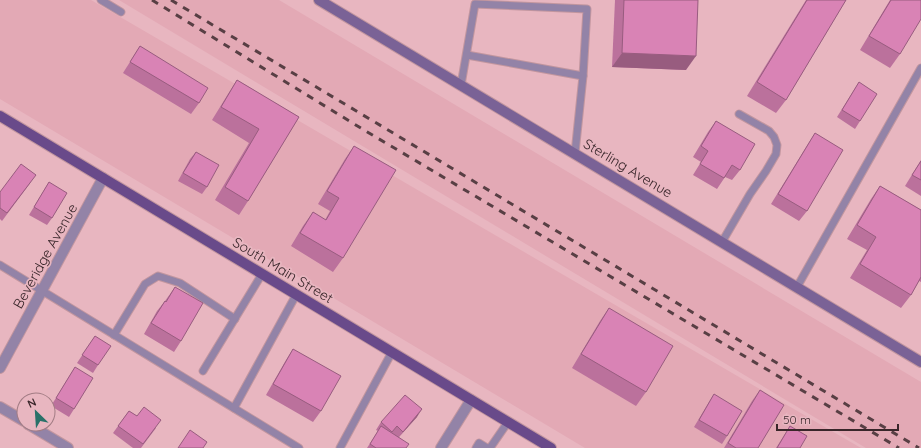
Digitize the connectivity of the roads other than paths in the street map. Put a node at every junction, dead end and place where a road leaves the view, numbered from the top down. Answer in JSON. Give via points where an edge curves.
{"nodes":[{"id":1,"x":101,"y":0,"type":"edge"},
{"id":2,"x":319,"y":0,"type":"edge"},
{"id":3,"x":121,"y":12,"type":"dead end"},
{"id":4,"x":466,"y":54,"type":"junction"},
{"id":5,"x":921,"y":68,"type":"edge"},
{"id":6,"x":583,"y":76,"type":"junction"},
{"id":7,"x":461,"y":85,"type":"junction"},
{"id":8,"x":739,"y":114,"type":"dead end"},
{"id":9,"x":0,"y":116,"type":"edge"},
{"id":10,"x":575,"y":153,"type":"junction"},
{"id":11,"x":103,"y":178,"type":"junction"},
{"id":12,"x":722,"y":242,"type":"junction"},
{"id":13,"x":0,"y":265,"type":"edge"},
{"id":14,"x":262,"y":274,"type":"junction"},
{"id":15,"x":797,"y":287,"type":"junction"},
{"id":16,"x":42,"y":291,"type":"junction"},
{"id":17,"x":296,"y":295,"type":"junction"},
{"id":18,"x":235,"y":319,"type":"junction"},
{"id":19,"x":114,"y":335,"type":"junction"},
{"id":20,"x":392,"y":352,"type":"junction"},
{"id":21,"x":921,"y":362,"type":"edge"},
{"id":22,"x":0,"y":368,"type":"edge"},
{"id":23,"x":203,"y":371,"type":"dead end"},
{"id":24,"x":471,"y":400,"type":"junction"},
{"id":25,"x":0,"y":407,"type":"edge"},
{"id":26,"x":234,"y":408,"type":"junction"},
{"id":27,"x":16,"y":416,"type":"edge"},
{"id":28,"x":508,"y":422,"type":"junction"},
{"id":29,"x":41,"y":432,"type":"edge"},
{"id":30,"x":68,"y":448,"type":"edge"},
{"id":31,"x":299,"y":448,"type":"edge"},
{"id":32,"x":340,"y":448,"type":"edge"},
{"id":33,"x":441,"y":448,"type":"edge"},
{"id":34,"x":476,"y":448,"type":"edge"},
{"id":35,"x":486,"y":448,"type":"edge"},
{"id":36,"x":490,"y":448,"type":"edge"},
{"id":37,"x":551,"y":448,"type":"edge"}],
"edges":[{"from":1,"to":3,"type":"lane"},
{"from":2,"to":7,"type":"street","name":"Sterling Avenue"},
{"from":4,"to":6,"type":"lane"},
{"from":4,"to":6,"type":"lane","via":[[475,4],[586,9]]},
{"from":4,"to":7,"type":"lane"},
{"from":5,"to":15,"type":"lane"},
{"from":6,"to":10,"type":"lane"},
{"from":7,"to":10,"type":"street","name":"Sterling Avenue"},
{"from":8,"to":12,"type":"lane","via":[[774,137],[777,145],[776,154]]},
{"from":9,"to":11,"type":"main road","name":"South Main Street"},
{"from":10,"to":12,"type":"street","name":"Sterling Avenue"},
{"from":11,"to":14,"type":"main road","name":"South Main Street"},
{"from":11,"to":16,"type":"street","name":"Beveridge Avenue"},
{"from":12,"to":15,"type":"street","name":"Sterling Avenue"},
{"from":13,"to":16,"type":"lane"},
{"from":14,"to":17,"type":"main road","name":"South Main Street"},
{"from":14,"to":18,"type":"lane"},
{"from":15,"to":21,"type":"street","name":"Sterling Avenue"},
{"from":16,"to":19,"type":"lane"},
{"from":16,"to":22,"type":"street","name":"Beveridge Avenue"},
{"from":17,"to":20,"type":"main road","name":"South Main Street"},
{"from":17,"to":26,"type":"lane"},
{"from":18,"to":19,"type":"lane","via":[[180,283],[158,276],[146,284]]},
{"from":18,"to":23,"type":"lane"},
{"from":19,"to":26,"type":"lane"},
{"from":20,"to":24,"type":"main road","name":"South Main Street"},
{"from":20,"to":32,"type":"lane"},
{"from":24,"to":28,"type":"main road","name":"South Main Street"},
{"from":24,"to":33,"type":"street"},
{"from":25,"to":27,"type":"street"},
{"from":26,"to":31,"type":"lane"},
{"from":28,"to":36,"type":"lane"},
{"from":28,"to":37,"type":"main road","name":"South Main Street"},
{"from":29,"to":30,"type":"street"},
{"from":34,"to":35,"type":"lane","via":[[479,444]]}]}
